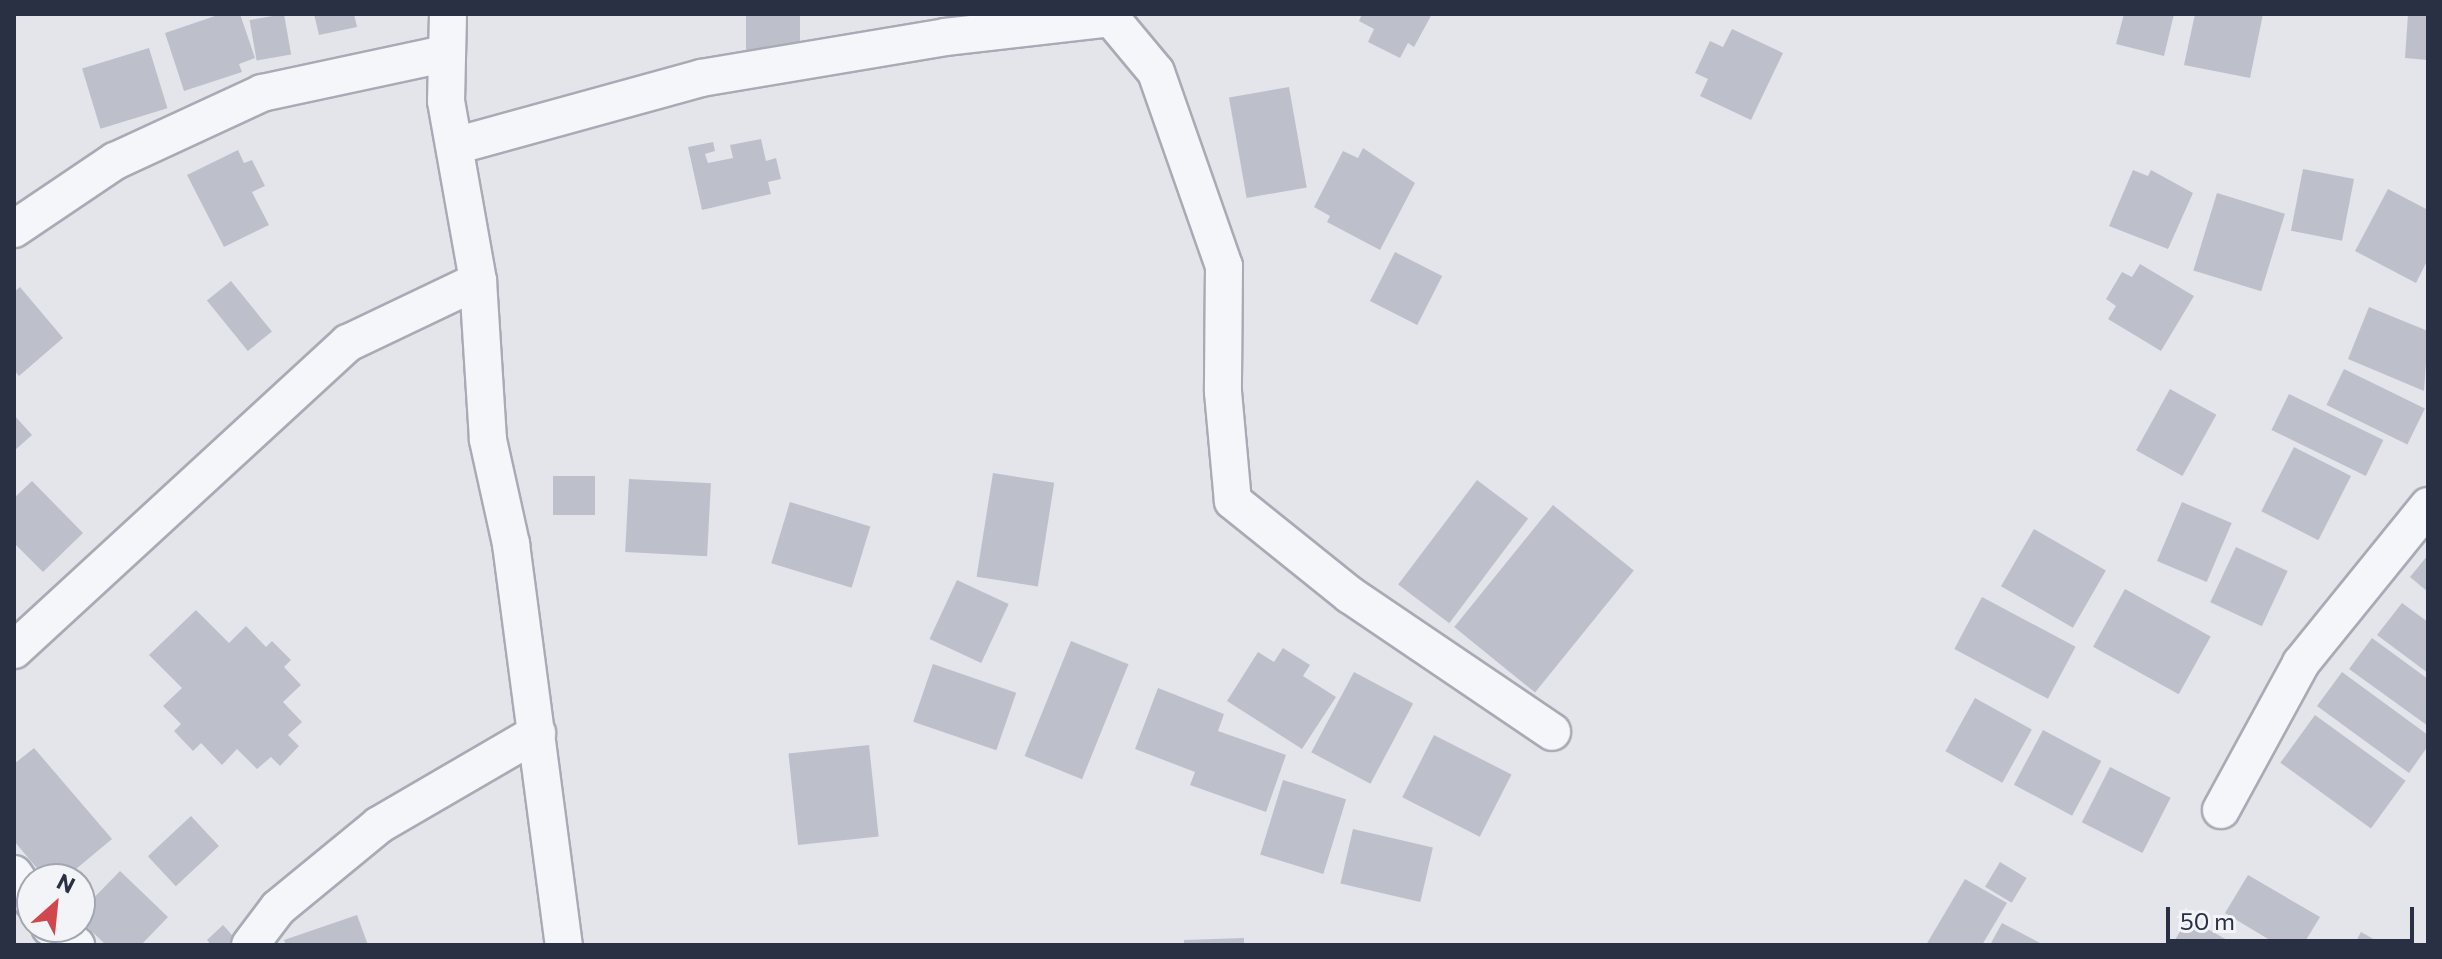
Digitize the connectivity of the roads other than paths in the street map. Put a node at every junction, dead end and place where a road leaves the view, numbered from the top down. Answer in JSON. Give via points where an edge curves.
{"nodes":[{"id":1,"x":448,"y":14,"type":"edge"},
{"id":2,"x":444,"y":54,"type":"junction"},
{"id":3,"x":458,"y":145,"type":"junction"},
{"id":4,"x":14,"y":229,"type":"edge"},
{"id":5,"x":478,"y":281,"type":"junction"},
{"id":6,"x":2428,"y":506,"type":"edge"},
{"id":7,"x":14,"y":650,"type":"edge"},
{"id":8,"x":1552,"y":732,"type":"dead end"},
{"id":9,"x":537,"y":733,"type":"junction"},
{"id":10,"x":2221,"y":810,"type":"dead end"},
{"id":11,"x":250,"y":945,"type":"edge"},
{"id":12,"x":564,"y":945,"type":"edge"}],
"edges":[{"from":1,"to":2,"type":"street"},
{"from":2,"to":3,"type":"street","via":[[446,101]]},
{"from":2,"to":4,"type":"street","via":[[262,93],[115,161]]},
{"from":3,"to":5,"type":"street"},
{"from":3,"to":8,"type":"street","via":[[701,78],[945,37],[1111,18],[1156,72],[1224,266],[1223,392],[1233,501],[1350,595]]},
{"from":5,"to":7,"type":"street","via":[[348,343]]},
{"from":5,"to":9,"type":"street","via":[[488,440],[511,544]]},
{"from":6,"to":10,"type":"street","via":[[2301,663]]},
{"from":9,"to":11,"type":"street","via":[[379,825],[278,908]]},
{"from":9,"to":12,"type":"street"}]}
